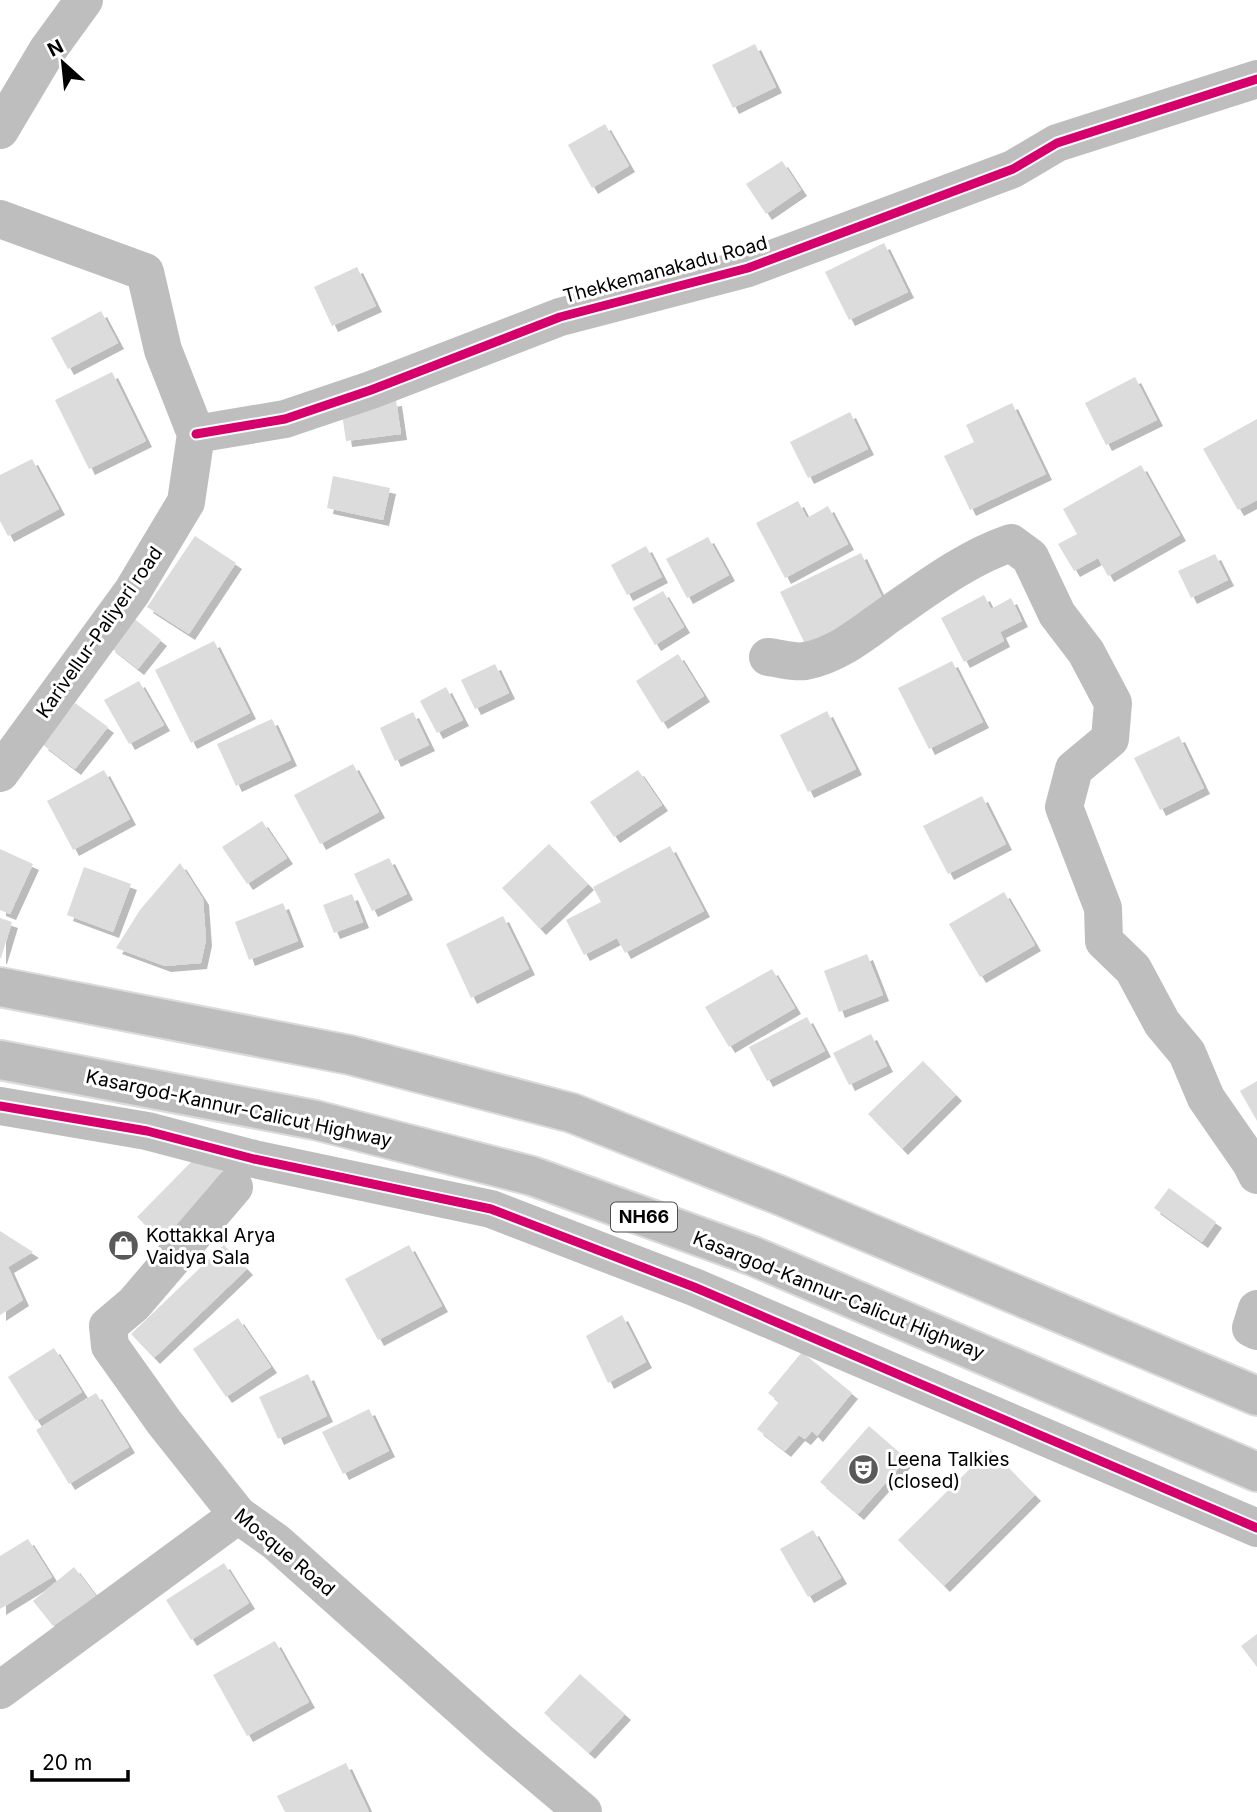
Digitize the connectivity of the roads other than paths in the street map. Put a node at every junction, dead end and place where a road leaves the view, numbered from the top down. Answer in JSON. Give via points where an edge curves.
{"nodes":[{"id":1,"x":84,"y":0,"type":"edge"},
{"id":2,"x":1257,"y":79,"type":"edge"},
{"id":3,"x":0,"y":130,"type":"edge"},
{"id":4,"x":0,"y":219,"type":"edge"},
{"id":5,"x":196,"y":434,"type":"junction"},
{"id":6,"x":768,"y":657,"type":"dead end"},
{"id":7,"x":0,"y":773,"type":"edge"},
{"id":8,"x":0,"y":987,"type":"edge"},
{"id":9,"x":0,"y":1060,"type":"edge"},
{"id":10,"x":0,"y":1106,"type":"edge"},
{"id":11,"x":1257,"y":1175,"type":"edge"},
{"id":12,"x":234,"y":1187,"type":"dead end"},
{"id":13,"x":1257,"y":1310,"type":"edge"},
{"id":14,"x":1257,"y":1331,"type":"edge"},
{"id":15,"x":1257,"y":1396,"type":"edge"},
{"id":16,"x":1257,"y":1472,"type":"edge"},
{"id":17,"x":238,"y":1515,"type":"junction"},
{"id":18,"x":1257,"y":1528,"type":"edge"},
{"id":19,"x":0,"y":1690,"type":"edge"},
{"id":20,"x":583,"y":1812,"type":"edge"}],
"edges":[{"from":1,"to":3,"type":"street"},
{"from":2,"to":5,"type":"street","name":"Thekkemanakadu Road","via":[[1057,144],[1013,169],[748,268],[559,317],[285,419]]},
{"from":4,"to":5,"type":"street","name":"Karivellur-Paliyeri road","via":[[145,272],[163,350]]},
{"from":5,"to":7,"type":"street","name":"Karivellur-Paliyeri road","via":[[186,502],[132,592]]},
{"from":6,"to":11,"type":"street","via":[[803,662],[834,651],[950,572],[996,548],[1011,543],[1030,557],[1057,614],[1086,652],[1114,704],[1110,739],[1074,769],[1064,807],[1103,908],[1104,941],[1133,969],[1163,1023],[1186,1052],[1206,1098]]},
{"from":8,"to":15,"type":"highway","via":[[350,1055],[572,1113]]},
{"from":9,"to":16,"type":"highway","name":"Kasargod-Kannur-Calicut Highway","number":"NH66","via":[[315,1120],[532,1176],[753,1256]]},
{"from":10,"to":18,"type":"street","via":[[148,1131],[254,1159],[491,1209],[694,1287]]},
{"from":12,"to":17,"type":"street","name":"Mosque Road","via":[[134,1304],[108,1326],[110,1346]]},
{"from":13,"to":14,"type":"street","via":[[1251,1328]]},
{"from":17,"to":19,"type":"street"},
{"from":17,"to":20,"type":"street","name":"Mosque Road","via":[[276,1542]]}]}
